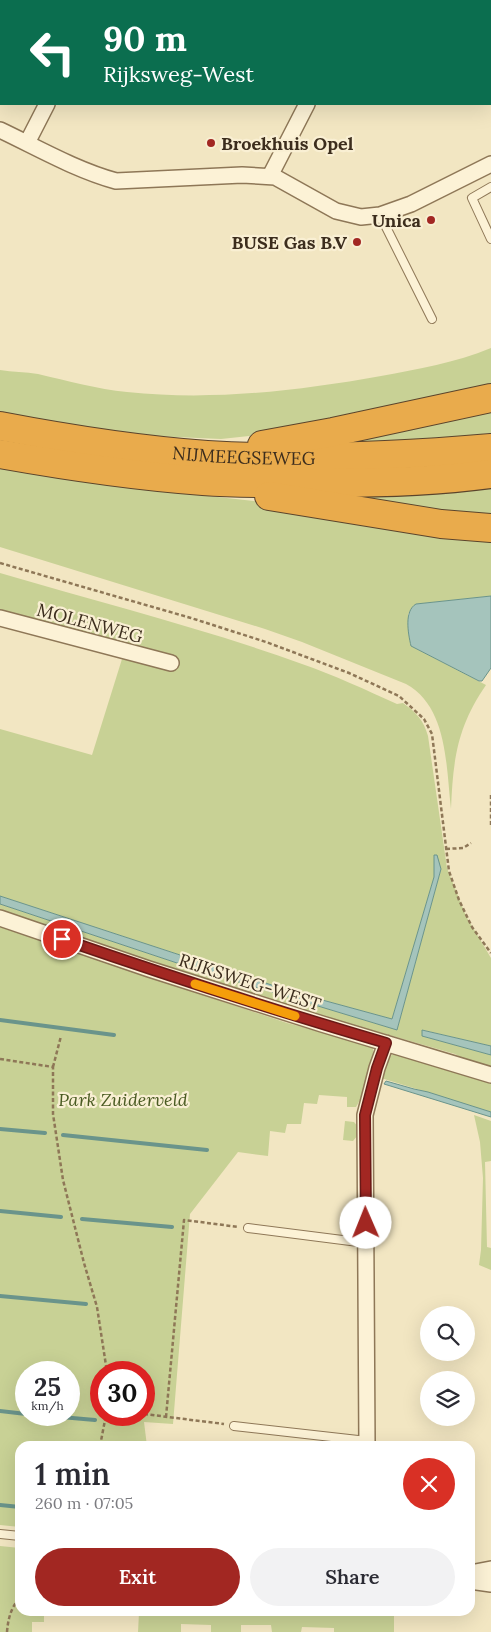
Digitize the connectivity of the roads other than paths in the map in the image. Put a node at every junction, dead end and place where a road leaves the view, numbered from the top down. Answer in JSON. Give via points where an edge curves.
{"nodes":[{"id":1,"x":46,"y":105,"type":"edge"},
{"id":2,"x":306,"y":105,"type":"edge"},
{"id":3,"x":0,"y":130,"type":"edge"},
{"id":4,"x":27,"y":143,"type":"junction"},
{"id":5,"x":491,"y":164,"type":"edge"},
{"id":6,"x":270,"y":176,"type":"junction"},
{"id":7,"x":491,"y":187,"type":"edge"},
{"id":8,"x":380,"y":215,"type":"junction"},
{"id":9,"x":488,"y":225,"type":"edge"},
{"id":10,"x":491,"y":239,"type":"edge"},
{"id":11,"x":432,"y":319,"type":"dead end"},
{"id":12,"x":491,"y":398,"type":"edge"},
{"id":13,"x":0,"y":426,"type":"edge"},
{"id":14,"x":491,"y":448,"type":"edge"},
{"id":15,"x":0,"y":454,"type":"edge"},
{"id":16,"x":207,"y":454,"type":"junction"},
{"id":17,"x":491,"y":474,"type":"edge"},
{"id":18,"x":204,"y":481,"type":"junction"},
{"id":19,"x":491,"y":528,"type":"edge"},
{"id":20,"x":0,"y":618,"type":"edge"},
{"id":21,"x":171,"y":663,"type":"dead end"},
{"id":22,"x":0,"y":918,"type":"edge"},
{"id":23,"x":386,"y":1043,"type":"junction"},
{"id":24,"x":491,"y":1074,"type":"edge"},
{"id":25,"x":248,"y":1228,"type":"road end"},
{"id":26,"x":366,"y":1243,"type":"junction"},
{"id":27,"x":234,"y":1426,"type":"road end"},
{"id":28,"x":345,"y":1441,"type":"edge"},
{"id":29,"x":367,"y":1441,"type":"edge"},
{"id":30,"x":0,"y":1534,"type":"edge"},
{"id":31,"x":15,"y":1536,"type":"edge"},
{"id":32,"x":491,"y":1569,"type":"edge"},
{"id":33,"x":475,"y":1572,"type":"edge"},
{"id":34,"x":475,"y":1582,"type":"edge"},
{"id":35,"x":491,"y":1584,"type":"edge"}],
"edges":[{"from":1,"to":4,"type":"street"},
{"from":2,"to":6,"type":"street"},
{"from":3,"to":4,"type":"street"},
{"from":4,"to":6,"type":"street","via":[[116,181]]},
{"from":5,"to":8,"type":"street","via":[[411,204]]},
{"from":6,"to":8,"type":"street","via":[[336,211],[361,217]]},
{"from":7,"to":9,"type":"lane","via":[[472,198]]},
{"from":8,"to":11,"type":"lane"},
{"from":9,"to":10,"type":"lane"},
{"from":12,"to":16,"type":"highway","via":[[333,432]]},
{"from":13,"to":16,"type":"highway","name":"NIJMEEGSEWEG","via":[[65,438]]},
{"from":14,"to":16,"type":"highway","name":"NIJMEEGSEWEG","via":[[359,457]]},
{"from":15,"to":18,"type":"highway","name":"NIJMEEGSEWEG","via":[[101,470]]},
{"from":17,"to":18,"type":"highway","name":"NIJMEEGSEWEG","via":[[404,482]]},
{"from":18,"to":19,"type":"highway","via":[[258,494],[354,510],[441,524]]},
{"from":20,"to":21,"type":"street","name":"MOLENWEG"},
{"from":22,"to":23,"type":"street","name":"RIJKSWEG-WEST","via":[[149,969]]},
{"from":23,"to":24,"type":"street","name":"RIJKSWEG-WEST"},
{"from":23,"to":26,"type":"street","via":[[365,1115]]},
{"from":25,"to":26,"type":"lane"},
{"from":26,"to":29,"type":"street"},
{"from":27,"to":28,"type":"lane"},
{"from":30,"to":31,"type":"lane"},
{"from":32,"to":33,"type":"street"},
{"from":34,"to":35,"type":"street"}]}
